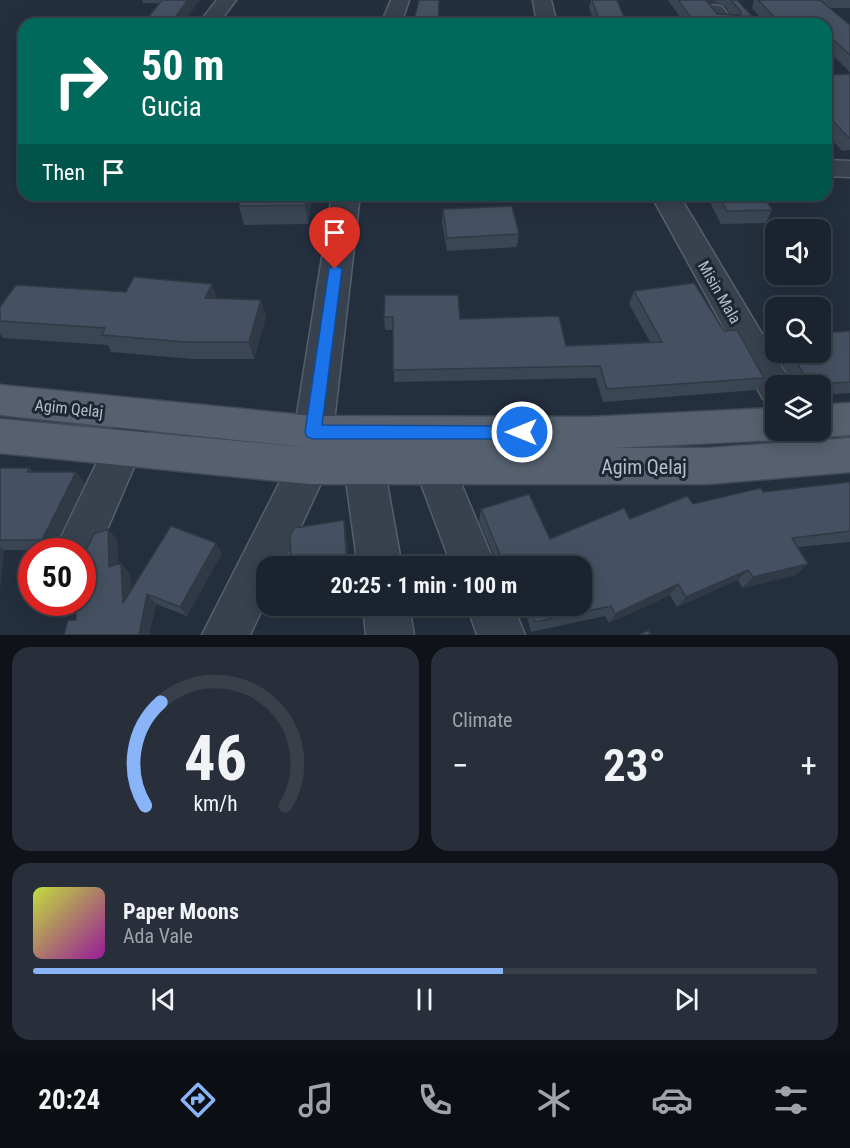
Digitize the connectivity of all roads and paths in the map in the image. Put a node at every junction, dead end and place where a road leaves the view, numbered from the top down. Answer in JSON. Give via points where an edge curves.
{"nodes":[{"id":1,"x":227,"y":0,"type":"edge"},
{"id":2,"x":400,"y":0,"type":"edge"},
{"id":3,"x":542,"y":0,"type":"edge"},
{"id":4,"x":213,"y":18,"type":"edge"},
{"id":5,"x":393,"y":18,"type":"edge"},
{"id":6,"x":546,"y":18,"type":"edge"},
{"id":7,"x":832,"y":168,"type":"edge"},
{"id":8,"x":850,"y":169,"type":"edge"},
{"id":9,"x":345,"y":201,"type":"edge"},
{"id":10,"x":668,"y":201,"type":"edge"},
{"id":11,"x":769,"y":375,"type":"edge"},
{"id":12,"x":0,"y":400,"type":"edge"},
{"id":13,"x":850,"y":419,"type":"edge"},
{"id":14,"x":765,"y":424,"type":"edge"},
{"id":15,"x":130,"y":432,"type":"junction"},
{"id":16,"x":831,"y":433,"type":"edge"},
{"id":17,"x":0,"y":436,"type":"edge"},
{"id":18,"x":821,"y":441,"type":"edge"},
{"id":19,"x":311,"y":449,"type":"junction"},
{"id":20,"x":435,"y":450,"type":"junction"},
{"id":21,"x":364,"y":466,"type":"junction"},
{"id":22,"x":82,"y":538,"type":"edge"},
{"id":23,"x":378,"y":556,"type":"edge"},
{"id":24,"x":470,"y":556,"type":"edge"},
{"id":25,"x":387,"y":616,"type":"edge"},
{"id":26,"x":494,"y":616,"type":"edge"},
{"id":27,"x":226,"y":635,"type":"edge"},
{"id":28,"x":390,"y":635,"type":"edge"},
{"id":29,"x":501,"y":635,"type":"edge"}],
"edges":[{"from":1,"to":4,"type":"street"},
{"from":2,"to":5,"type":"street"},
{"from":3,"to":6,"type":"street"},
{"from":7,"to":8,"type":"street"},
{"from":9,"to":19,"type":"street"},
{"from":10,"to":11,"type":"street","name":"Misin Mala"},
{"from":12,"to":15,"type":"main road","name":"Agim Qelaj"},
{"from":13,"to":16,"type":"main road","name":"Agim Qelaj"},
{"from":14,"to":20,"type":"main road","name":"Agim Qelaj","via":[[589,432]]},
{"from":15,"to":17,"type":"main road","name":"Agim Qelaj"},
{"from":15,"to":19,"type":"main road","name":"Agim Qelaj","via":[[160,450]]},
{"from":15,"to":22,"type":"street"},
{"from":18,"to":20,"type":"main road","name":"Agim Qelaj","via":[[708,466]]},
{"from":19,"to":20,"type":"main road","name":"Agim Qelaj"},
{"from":19,"to":21,"type":"main road","name":"Agim Qelaj"},
{"from":19,"to":27,"type":"street"},
{"from":20,"to":21,"type":"main road","name":"Agim Qelaj"},
{"from":20,"to":24,"type":"street","via":[[440,481]]},
{"from":21,"to":23,"type":"street"},
{"from":25,"to":28,"type":"street"},
{"from":26,"to":29,"type":"street"}]}
